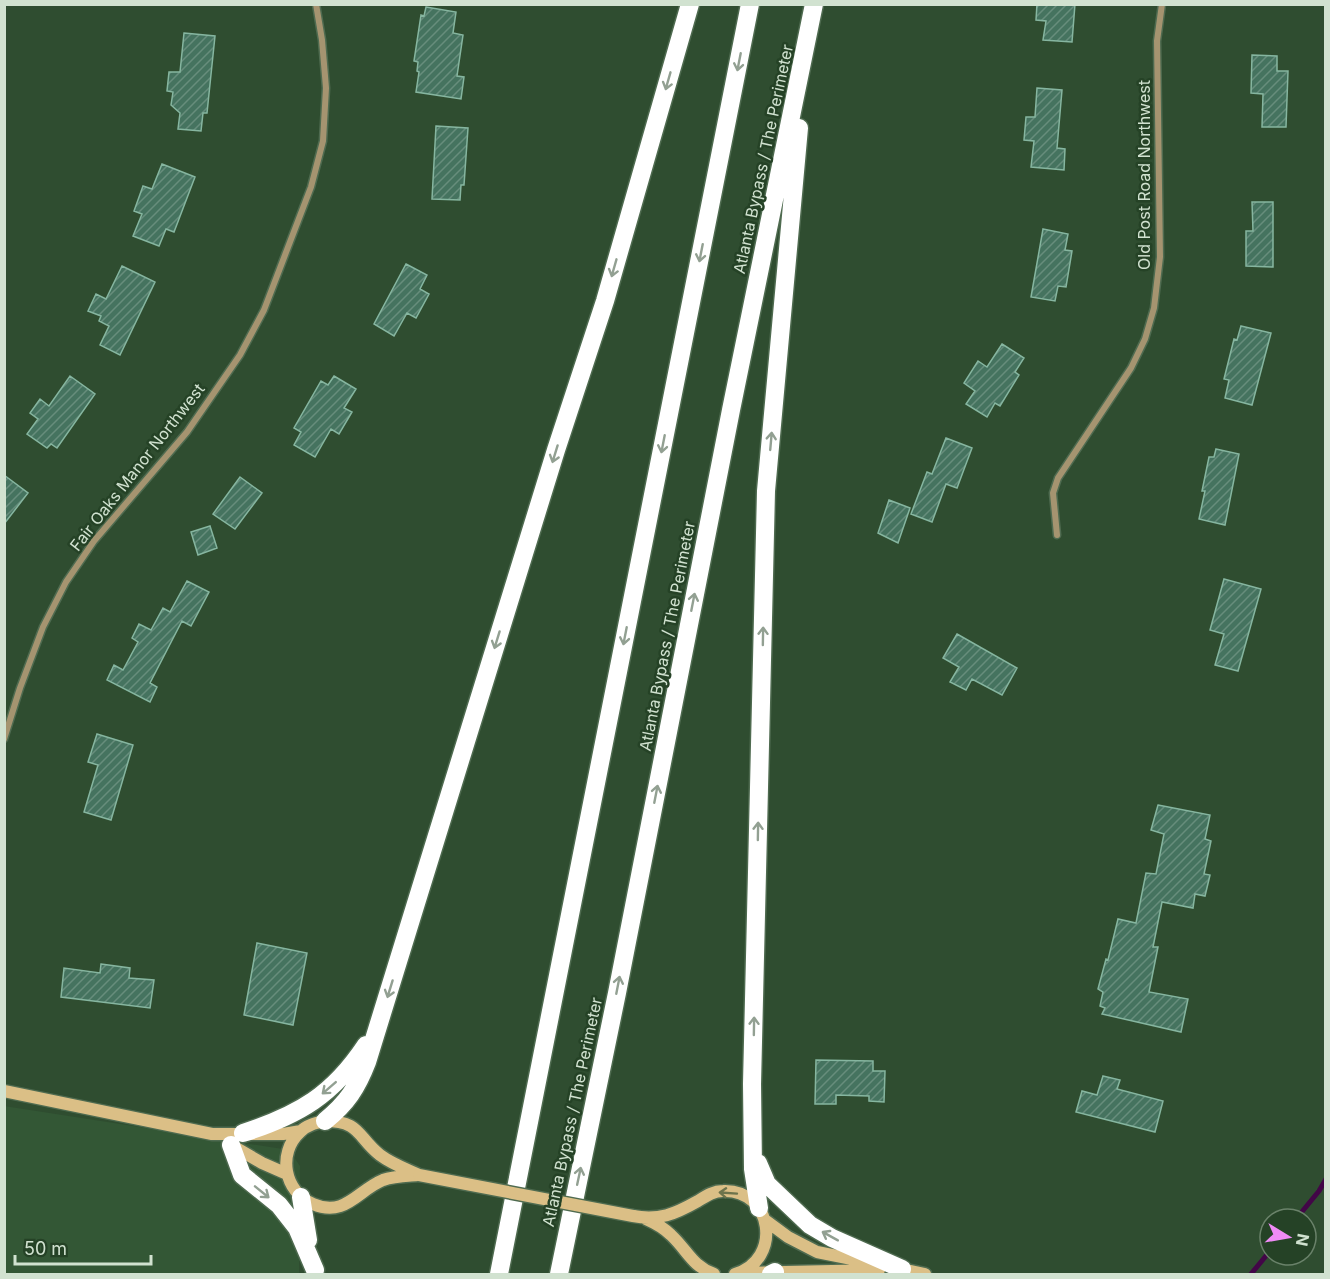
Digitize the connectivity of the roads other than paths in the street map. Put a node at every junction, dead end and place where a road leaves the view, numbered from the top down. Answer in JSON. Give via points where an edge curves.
{"nodes":[{"id":1,"x":316,"y":4,"type":"edge"},
{"id":2,"x":690,"y":4,"type":"edge"},
{"id":3,"x":750,"y":4,"type":"edge"},
{"id":4,"x":814,"y":4,"type":"edge"},
{"id":5,"x":1162,"y":4,"type":"edge"},
{"id":6,"x":806,"y":45,"type":"junction"},
{"id":7,"x":1057,"y":535,"type":"dead end"},
{"id":8,"x":4,"y":739,"type":"edge"},
{"id":9,"x":379,"y":1026,"type":"junction"},
{"id":10,"x":4,"y":1091,"type":"edge"},
{"id":11,"x":325,"y":1121,"type":"junction"},
{"id":12,"x":301,"y":1131,"type":"junction"},
{"id":13,"x":237,"y":1139,"type":"junction"},
{"id":14,"x":753,"y":1150,"type":"junction"},
{"id":15,"x":287,"y":1174,"type":"junction"},
{"id":16,"x":419,"y":1175,"type":"junction"},
{"id":17,"x":301,"y":1197,"type":"junction"},
{"id":18,"x":762,"y":1214,"type":"junction"},
{"id":19,"x":646,"y":1219,"type":"junction"},
{"id":20,"x":902,"y":1269,"type":"junction"},
{"id":21,"x":316,"y":1272,"type":"edge"},
{"id":22,"x":773,"y":1273,"type":"edge"},
{"id":23,"x":738,"y":1274,"type":"edge"},
{"id":24,"x":499,"y":1275,"type":"edge"},
{"id":25,"x":559,"y":1275,"type":"edge"},
{"id":26,"x":714,"y":1275,"type":"edge"},
{"id":27,"x":926,"y":1275,"type":"edge"}],
"edges":[{"from":1,"to":8,"type":"street","name":"Fair Oaks Manor Northwest","via":[[326,88],[323,141],[311,187],[264,310],[240,355],[187,432],[94,541],[66,582],[43,627]]},
{"from":2,"to":9,"type":"highway","one_way":true,"via":[[605,301]]},
{"from":3,"to":24,"type":"highway","one_way":true},
{"from":4,"to":6,"type":"highway","name":"Atlanta Bypass / The Perimeter"},
{"from":5,"to":7,"type":"street","name":"Old Post Road Northwest","via":[[1157,41],[1160,257],[1154,308],[1131,368],[1058,478],[1053,493]]},
{"from":14,"to":6,"type":"highway","one_way":true,"via":[[766,491]]},
{"from":25,"to":6,"type":"highway","name":"Atlanta Bypass / The Perimeter","one_way":true},
{"from":9,"to":11,"type":"highway","via":[[360,1082],[350,1098]]},
{"from":9,"to":13,"type":"highway","one_way":true,"via":[[330,1089],[302,1109]]},
{"from":10,"to":13,"type":"street"},
{"from":11,"to":12,"type":"street"},
{"from":11,"to":16,"type":"street","via":[[348,1124],[378,1154]]},
{"from":12,"to":13,"type":"street"},
{"from":12,"to":15,"type":"street","via":[[288,1150]]},
{"from":13,"to":15,"type":"street","via":[[262,1163]]},
{"from":13,"to":21,"type":"highway","one_way":true,"via":[[242,1175],[279,1205],[297,1228]]},
{"from":14,"to":18,"type":"highway"},
{"from":20,"to":14,"type":"highway","one_way":true,"via":[[810,1225],[767,1184]]},
{"from":15,"to":17,"type":"street"},
{"from":16,"to":17,"type":"street","via":[[382,1180],[339,1207],[314,1205]]},
{"from":16,"to":19,"type":"street","bridge":true},
{"from":17,"to":21,"type":"highway"},
{"from":18,"to":19,"type":"street","one_way":true,"via":[[749,1198],[722,1191],[678,1212]]},
{"from":18,"to":20,"type":"street","via":[[788,1237],[818,1252]]},
{"from":18,"to":23,"type":"street","via":[[767,1233],[765,1246],[760,1257]]},
{"from":19,"to":26,"type":"street","via":[[671,1235],[694,1262]]},
{"from":20,"to":22,"type":"street"},
{"from":20,"to":27,"type":"street"},
{"from":22,"to":23,"type":"street"}]}
